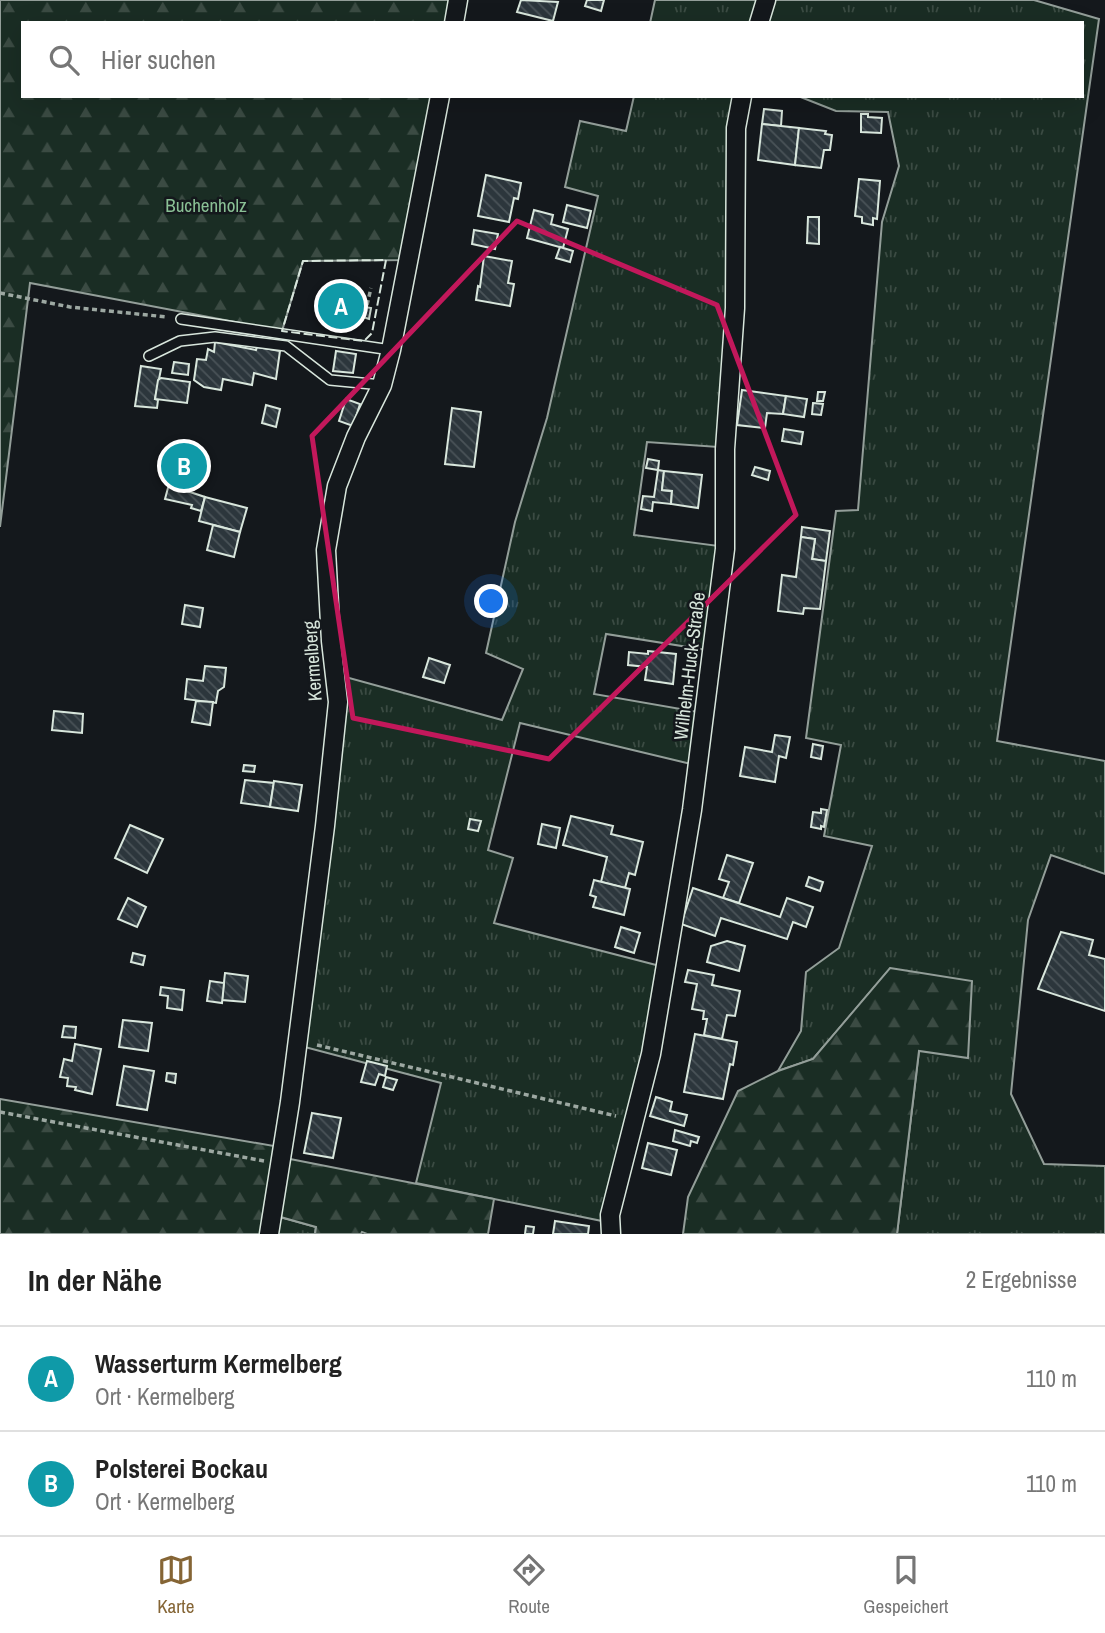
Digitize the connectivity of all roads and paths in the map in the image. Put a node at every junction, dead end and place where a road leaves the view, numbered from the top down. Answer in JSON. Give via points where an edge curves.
{"nodes":[{"id":1,"x":458,"y":0,"type":"edge"},
{"id":2,"x":765,"y":0,"type":"edge"},
{"id":3,"x":454,"y":21,"type":"edge"},
{"id":4,"x":760,"y":21,"type":"edge"},
{"id":5,"x":440,"y":98,"type":"edge"},
{"id":6,"x":742,"y":98,"type":"edge"},
{"id":7,"x":371,"y":288,"type":"dead end"},
{"id":8,"x":0,"y":293,"type":"edge"},
{"id":9,"x":367,"y":305,"type":"dead end"},
{"id":10,"x":181,"y":319,"type":"joint"},
{"id":11,"x":391,"y":350,"type":"junction"},
{"id":12,"x":149,"y":356,"type":"dead end"},
{"id":13,"x":382,"y":385,"type":"junction"},
{"id":14,"x":298,"y":1041,"type":"junction"},
{"id":15,"x":0,"y":1112,"type":"edge"},
{"id":16,"x":634,"y":1120,"type":"junction"},
{"id":17,"x":280,"y":1164,"type":"junction"},
{"id":18,"x":269,"y":1234,"type":"edge"},
{"id":19,"x":611,"y":1234,"type":"edge"}],
"edges":[{"from":1,"to":3,"type":"street"},
{"from":2,"to":4,"type":"street"},
{"from":5,"to":11,"type":"street","name":"Kermelberg"},
{"from":6,"to":16,"type":"street","name":"Wilhelm-Huck-Straße","via":[[736,128],[726,549],[692,810],[651,1054]]},
{"from":7,"to":9,"type":"path"},
{"from":8,"to":10,"type":"path","via":[[70,307]]},
{"from":10,"to":11,"type":"lane"},
{"from":11,"to":13,"type":"street","name":"Kermelberg"},
{"from":12,"to":13,"type":"lane","via":[[180,341],[215,337],[286,346],[330,380]]},
{"from":13,"to":14,"type":"street","name":"Kermelberg","via":[[337,486],[326,550],[338,702]]},
{"from":14,"to":16,"type":"path"},
{"from":14,"to":17,"type":"street","name":"Kermelberg"},
{"from":15,"to":17,"type":"path"},
{"from":16,"to":19,"type":"street","name":"Wilhelm-Huck-Straße","via":[[610,1215]]},
{"from":17,"to":18,"type":"street","name":"Kermelberg"}]}
